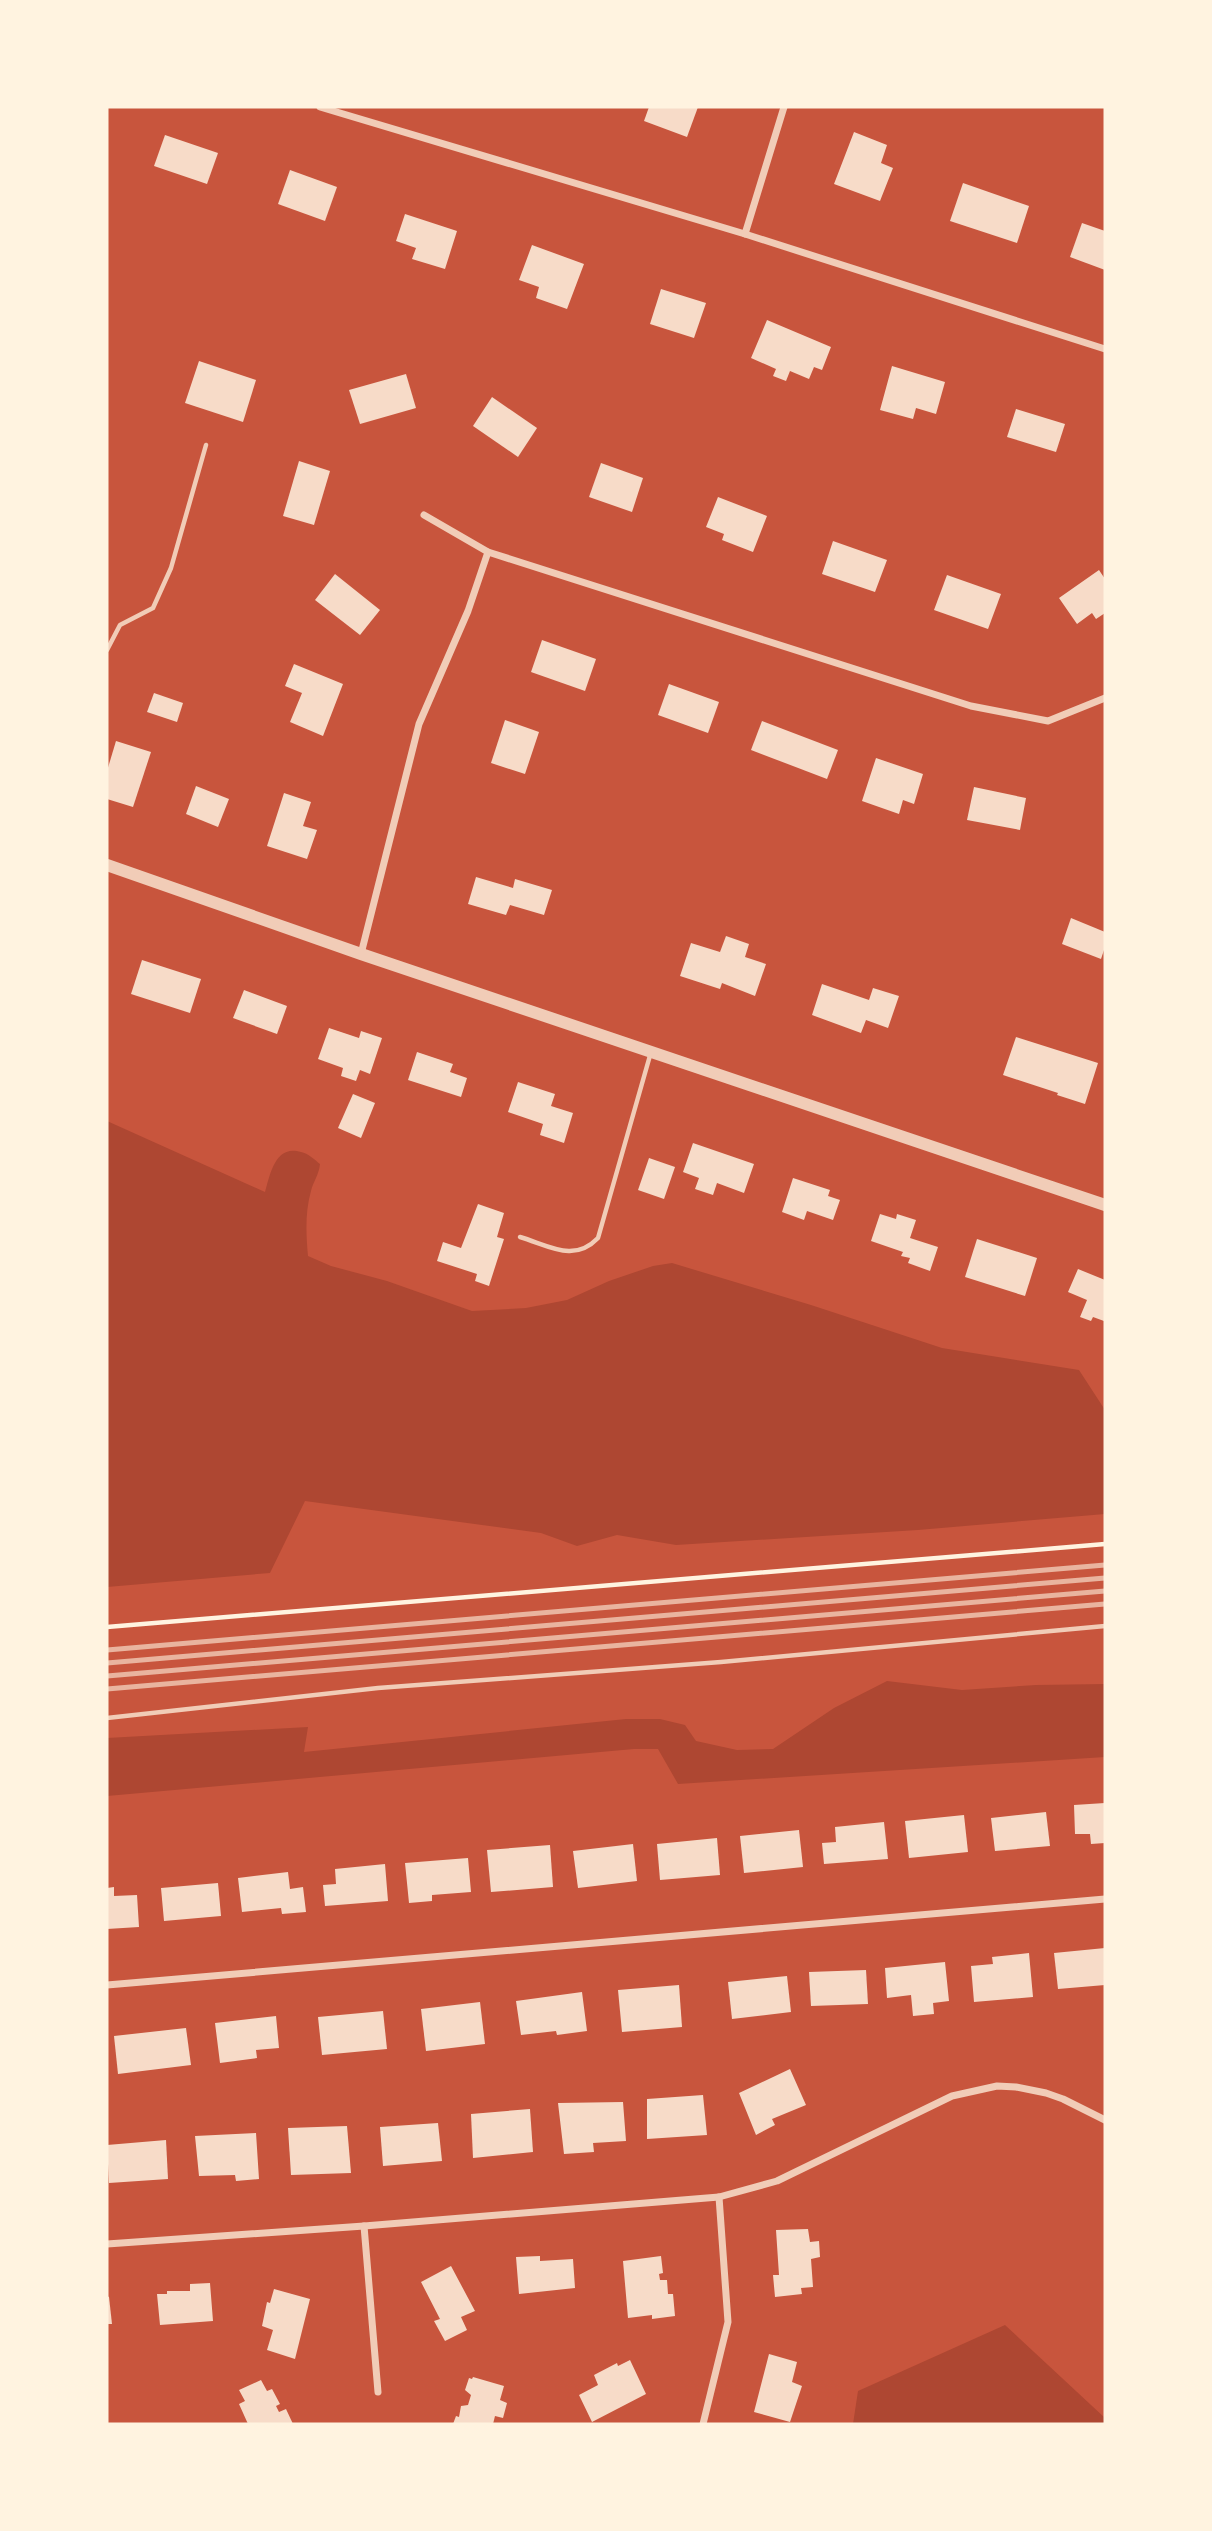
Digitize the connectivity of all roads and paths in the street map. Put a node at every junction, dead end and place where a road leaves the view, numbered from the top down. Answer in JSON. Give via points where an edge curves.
{"nodes":[{"id":1,"x":320,"y":107,"type":"edge"},
{"id":2,"x":784,"y":107,"type":"edge"},
{"id":3,"x":745,"y":234,"type":"junction"},
{"id":4,"x":1105,"y":349,"type":"edge"},
{"id":5,"x":206,"y":445,"type":"dead end"},
{"id":6,"x":424,"y":515,"type":"dead end"},
{"id":7,"x":488,"y":552,"type":"junction"},
{"id":8,"x":107,"y":650,"type":"edge"},
{"id":9,"x":1105,"y":698,"type":"edge"},
{"id":10,"x":107,"y":865,"type":"edge"},
{"id":11,"x":361,"y":954,"type":"junction"},
{"id":12,"x":651,"y":1051,"type":"junction"},
{"id":13,"x":1105,"y":1205,"type":"edge"},
{"id":14,"x":520,"y":1237,"type":"dead end"},
{"id":15,"x":1105,"y":1544,"type":"edge"},
{"id":16,"x":1105,"y":1626,"type":"edge"},
{"id":17,"x":107,"y":1627,"type":"edge"},
{"id":18,"x":107,"y":1718,"type":"edge"},
{"id":19,"x":1105,"y":1899,"type":"edge"},
{"id":20,"x":107,"y":1985,"type":"edge"},
{"id":21,"x":1105,"y":2120,"type":"edge"},
{"id":22,"x":719,"y":2197,"type":"junction"},
{"id":23,"x":363,"y":2226,"type":"junction"},
{"id":24,"x":107,"y":2244,"type":"edge"},
{"id":25,"x":378,"y":2392,"type":"dead end"},
{"id":26,"x":702,"y":2424,"type":"edge"}],
"edges":[{"from":1,"to":3,"type":"street"},
{"from":2,"to":3,"type":"street"},
{"from":3,"to":4,"type":"street"},
{"from":5,"to":8,"type":"lane","via":[[171,568],[153,608],[120,625]]},
{"from":6,"to":7,"type":"street"},
{"from":7,"to":9,"type":"street","via":[[971,706],[1048,721]]},
{"from":7,"to":11,"type":"street","via":[[419,724]]},
{"from":10,"to":11,"type":"street"},
{"from":11,"to":12,"type":"street"},
{"from":12,"to":13,"type":"street"},
{"from":12,"to":14,"type":"lane","via":[[598,1238],[588,1249],[574,1253]]},
{"from":15,"to":17,"type":"path"},
{"from":16,"to":18,"type":"lane","via":[[378,1688]]},
{"from":19,"to":20,"type":"street"},
{"from":21,"to":22,"type":"street","via":[[1031,2089],[985,2088],[931,2105],[777,2181]]},
{"from":22,"to":23,"type":"street"},
{"from":22,"to":26,"type":"street","via":[[728,2322]]},
{"from":23,"to":24,"type":"street"},
{"from":23,"to":25,"type":"street"}]}
